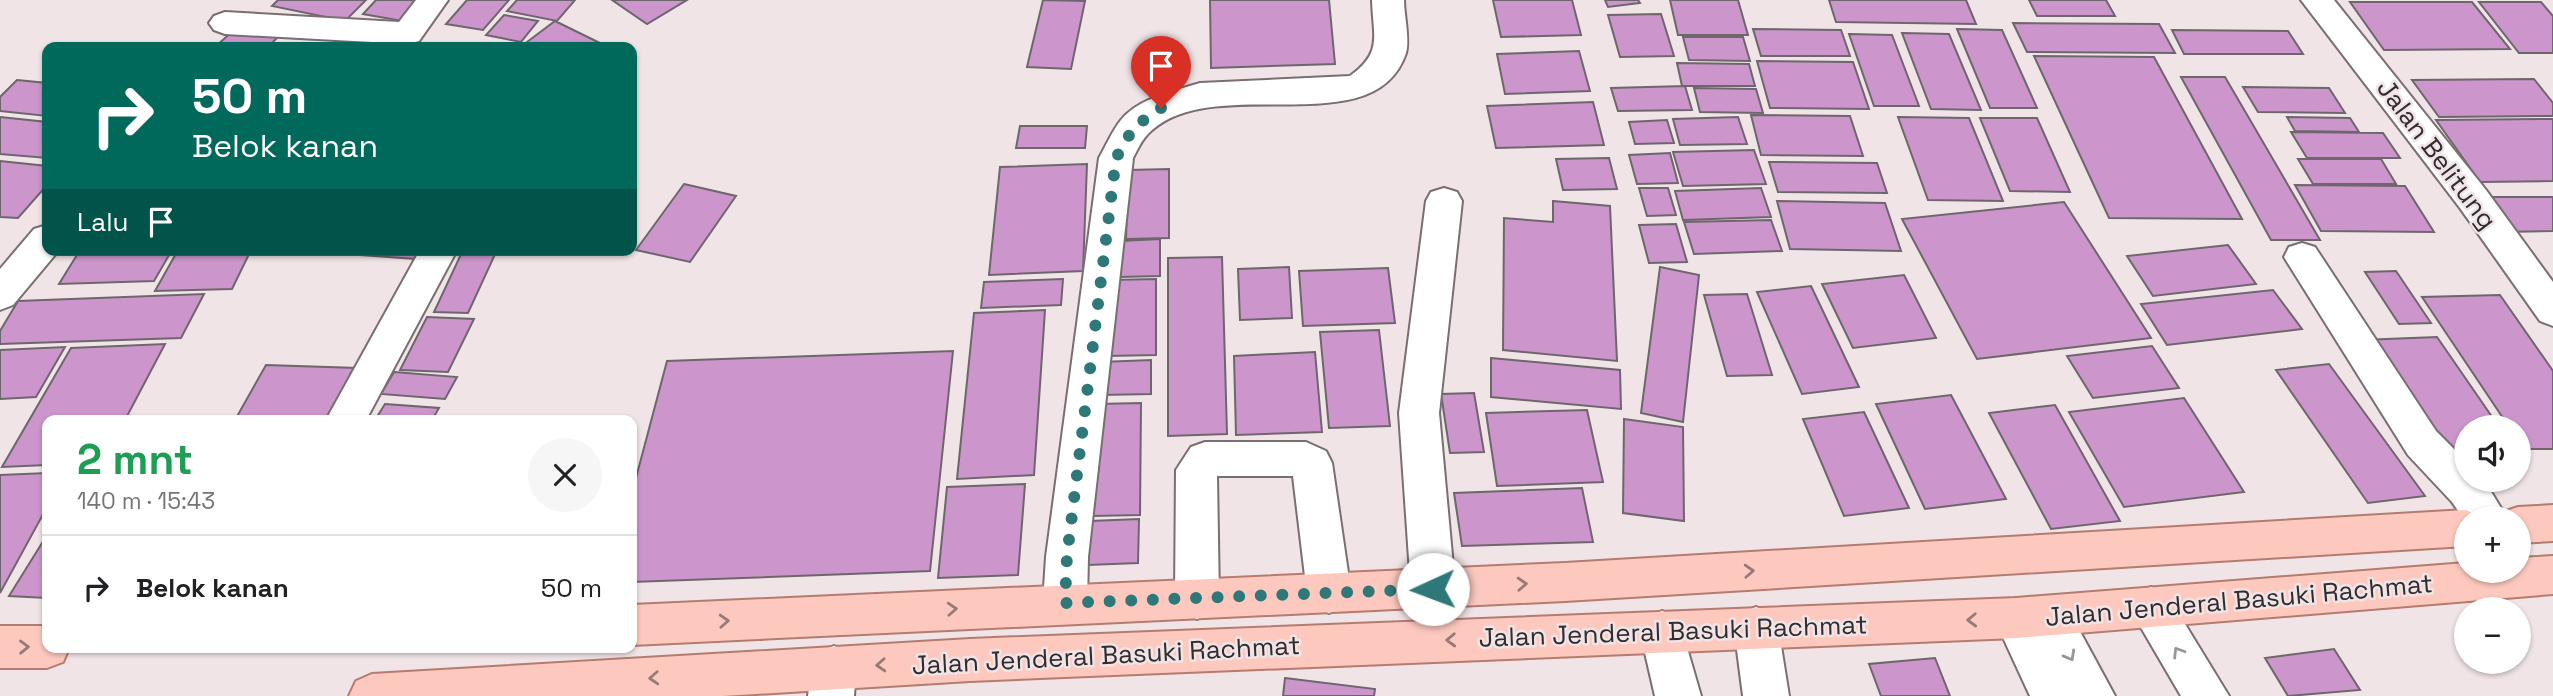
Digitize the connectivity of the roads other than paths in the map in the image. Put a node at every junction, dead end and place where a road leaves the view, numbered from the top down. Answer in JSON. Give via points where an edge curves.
{"nodes":[{"id":1,"x":432,"y":0,"type":"edge"},
{"id":2,"x":1388,"y":0,"type":"edge"},
{"id":3,"x":2317,"y":0,"type":"edge"},
{"id":4,"x":233,"y":11,"type":"edge"},
{"id":5,"x":209,"y":42,"type":"edge"},
{"id":6,"x":1444,"y":201,"type":"dead end"},
{"id":7,"x":42,"y":245,"type":"edge"},
{"id":8,"x":436,"y":256,"type":"edge"},
{"id":9,"x":2302,"y":257,"type":"dead end"},
{"id":10,"x":0,"y":295,"type":"edge"},
{"id":11,"x":2553,"y":311,"type":"edge"},
{"id":12,"x":349,"y":415,"type":"edge"},
{"id":13,"x":2454,"y":466,"type":"edge"},
{"id":14,"x":2553,"y":523,"type":"edge"},
{"id":15,"x":2531,"y":524,"type":"edge"},
{"id":16,"x":2454,"y":529,"type":"edge"},
{"id":17,"x":2553,"y":575,"type":"edge"},
{"id":18,"x":1433,"y":589,"type":"junction"},
{"id":19,"x":1329,"y":593,"type":"junction"},
{"id":20,"x":1197,"y":599,"type":"junction"},
{"id":21,"x":1065,"y":603,"type":"junction"},
{"id":22,"x":2151,"y":607,"type":"junction"},
{"id":23,"x":2032,"y":617,"type":"junction"},
{"id":24,"x":637,"y":625,"type":"edge"},
{"id":25,"x":1756,"y":627,"type":"junction"},
{"id":26,"x":1662,"y":631,"type":"junction"},
{"id":27,"x":1334,"y":645,"type":"junction"},
{"id":28,"x":0,"y":647,"type":"edge"},
{"id":29,"x":42,"y":647,"type":"edge"},
{"id":30,"x":832,"y":682,"type":"edge"},
{"id":31,"x":609,"y":688,"type":"edge"},
{"id":32,"x":372,"y":696,"type":"edge"},
{"id":33,"x":1678,"y":696,"type":"edge"},
{"id":34,"x":1766,"y":696,"type":"edge"},
{"id":35,"x":2053,"y":696,"type":"edge"},
{"id":36,"x":2092,"y":696,"type":"edge"},
{"id":37,"x":2206,"y":696,"type":"edge"}],
"edges":[{"from":1,"to":4,"type":"street","via":[[408,33]]},
{"from":2,"to":21,"type":"street","via":[[1390,52],[1377,73],[1358,86],[1199,95],[1161,108],[1134,127],[1116,158]]},
{"from":3,"to":11,"type":"street","name":"Jalan Belitung","via":[[2473,199]]},
{"from":4,"to":5,"type":"street"},
{"from":6,"to":18,"type":"street","via":[[1419,413]]},
{"from":7,"to":10,"type":"street"},
{"from":8,"to":12,"type":"street"},
{"from":9,"to":13,"type":"street","via":[[2422,443]]},
{"from":14,"to":15,"type":"main road"},
{"from":18,"to":16,"type":"main road","name":"Jalan Jenderal Basuki Rachmat","one_way":true},
{"from":17,"to":22,"type":"main road","name":"Jalan Jenderal Basuki Rachmat"},
{"from":18,"to":19,"type":"main road","name":"Jalan Jenderal Basuki Rachmat"},
{"from":19,"to":20,"type":"main road","name":"Jalan Jenderal Basuki Rachmat"},
{"from":19,"to":20,"type":"street","via":[[1312,463],[1306,459],[1205,459],[1196,470]]},
{"from":19,"to":27,"type":"main road"},
{"from":20,"to":21,"type":"main road","name":"Jalan Jenderal Basuki Rachmat"},
{"from":24,"to":21,"type":"main road","name":"Jalan Jenderal Basuki Rachmat","one_way":true},
{"from":22,"to":23,"type":"main road","name":"Jalan Jenderal Basuki Rachmat"},
{"from":37,"to":22,"type":"street","one_way":true},
{"from":23,"to":25,"type":"main road","name":"Jalan Jenderal Basuki Rachmat","one_way":true},
{"from":23,"to":35,"type":"street"},
{"from":23,"to":36,"type":"street","one_way":true},
{"from":25,"to":26,"type":"main road","name":"Jalan Jenderal Basuki Rachmat"},
{"from":25,"to":34,"type":"street"},
{"from":26,"to":27,"type":"main road","name":"Jalan Jenderal Basuki Rachmat","one_way":true},
{"from":26,"to":33,"type":"street"},
{"from":27,"to":30,"type":"main road","name":"Jalan Jenderal Basuki Rachmat","one_way":true},
{"from":28,"to":29,"type":"main road","one_way":true},
{"from":30,"to":31,"type":"main road","name":"Jalan Jenderal Basuki Rachmat","one_way":true},
{"from":31,"to":32,"type":"main road","name":"Jalan Jenderal Basuki Rachmat"}]}
